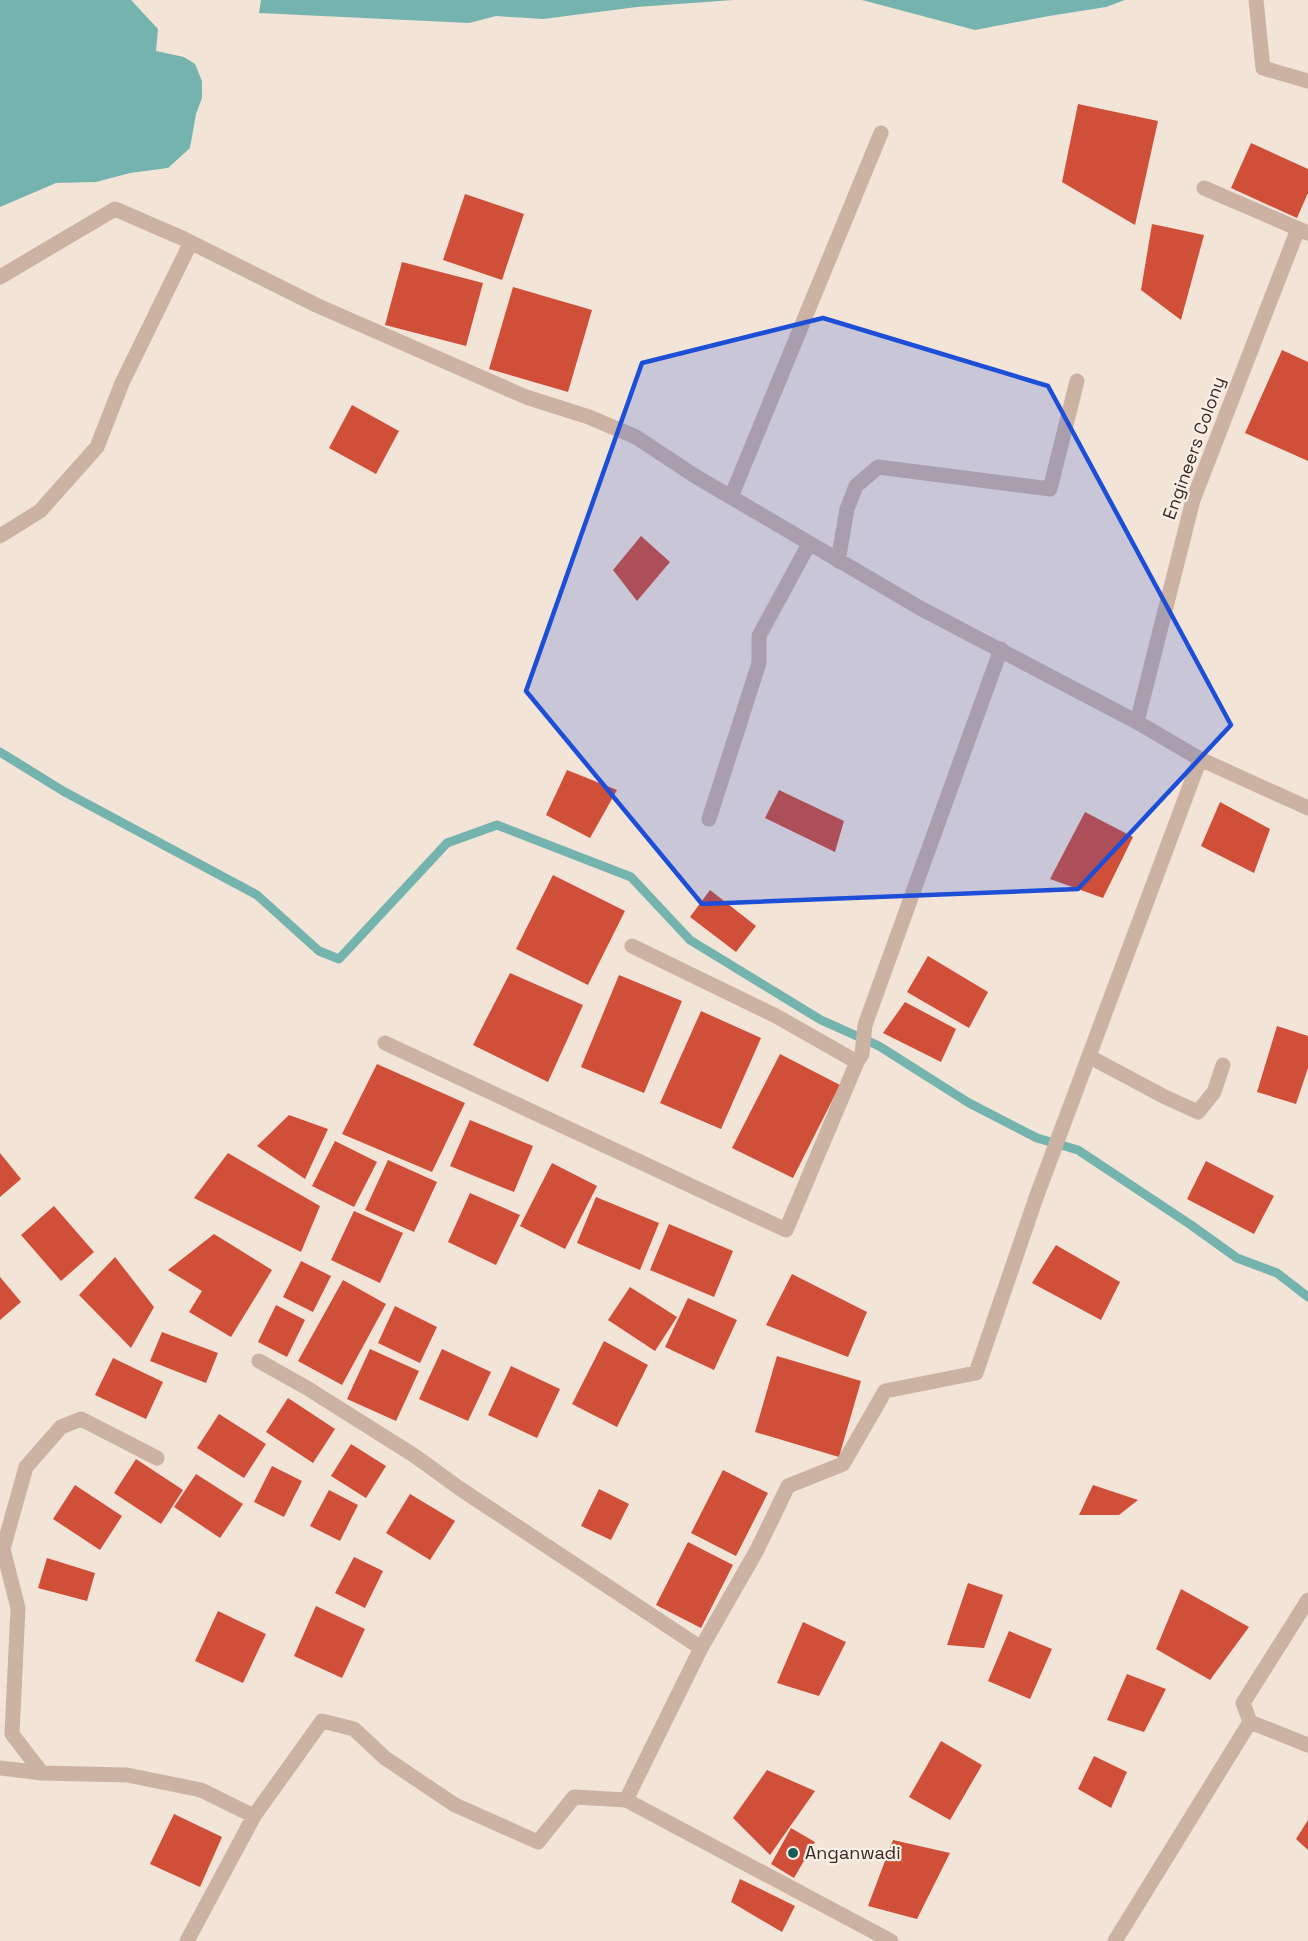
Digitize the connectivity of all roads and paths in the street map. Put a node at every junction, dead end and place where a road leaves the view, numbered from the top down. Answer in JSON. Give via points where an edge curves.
{"nodes":[{"id":1,"x":1256,"y":0,"type":"edge"},
{"id":2,"x":1308,"y":81,"type":"edge"},
{"id":3,"x":880,"y":133,"type":"dead end"},
{"id":4,"x":1204,"y":188,"type":"dead end"},
{"id":5,"x":1303,"y":231,"type":"edge"},
{"id":6,"x":191,"y":242,"type":"junction"},
{"id":7,"x":0,"y":277,"type":"edge"},
{"id":8,"x":1077,"y":381,"type":"dead end"},
{"id":9,"x":731,"y":497,"type":"junction"},
{"id":10,"x":0,"y":536,"type":"edge"},
{"id":11,"x":809,"y":544,"type":"junction"},
{"id":12,"x":838,"y":561,"type":"junction"},
{"id":13,"x":1001,"y":649,"type":"junction"},
{"id":14,"x":1137,"y":722,"type":"junction"},
{"id":15,"x":1200,"y":759,"type":"junction"},
{"id":16,"x":1308,"y":808,"type":"edge"},
{"id":17,"x":709,"y":819,"type":"dead end"},
{"id":18,"x":632,"y":946,"type":"dead end"},
{"id":19,"x":385,"y":1042,"type":"dead end"},
{"id":20,"x":1090,"y":1057,"type":"junction"},
{"id":21,"x":860,"y":1058,"type":"junction"},
{"id":22,"x":1223,"y":1065,"type":"dead end"},
{"id":23,"x":259,"y":1361,"type":"dead end"},
{"id":24,"x":157,"y":1458,"type":"dead end"},
{"id":25,"x":1308,"y":1600,"type":"edge"},
{"id":26,"x":701,"y":1648,"type":"junction"},
{"id":27,"x":1250,"y":1722,"type":"junction"},
{"id":28,"x":1308,"y":1744,"type":"edge"},
{"id":29,"x":0,"y":1768,"type":"edge"},
{"id":30,"x":42,"y":1773,"type":"junction"},
{"id":31,"x":626,"y":1800,"type":"junction"},
{"id":32,"x":254,"y":1815,"type":"junction"},
{"id":33,"x":187,"y":1941,"type":"edge"},
{"id":34,"x":891,"y":1941,"type":"edge"},
{"id":35,"x":1115,"y":1941,"type":"edge"}],
"edges":[{"from":1,"to":2,"type":"street","via":[[1263,68]]},
{"from":3,"to":9,"type":"street"},
{"from":4,"to":5,"type":"street"},
{"from":5,"to":14,"type":"street","name":"Engineers Colony","via":[[1193,500]]},
{"from":6,"to":7,"type":"street","via":[[115,209]]},
{"from":6,"to":9,"type":"street","via":[[316,305],[526,397],[636,437]]},
{"from":6,"to":10,"type":"street","via":[[122,383],[98,447],[40,511]]},
{"from":8,"to":12,"type":"street","via":[[1050,489],[878,467],[856,486],[847,510]]},
{"from":9,"to":11,"type":"street"},
{"from":11,"to":12,"type":"street"},
{"from":11,"to":17,"type":"street","via":[[759,636],[759,663]]},
{"from":12,"to":13,"type":"street"},
{"from":13,"to":14,"type":"street"},
{"from":13,"to":21,"type":"street","via":[[865,1025]]},
{"from":14,"to":15,"type":"street"},
{"from":15,"to":16,"type":"street"},
{"from":15,"to":20,"type":"street"},
{"from":18,"to":21,"type":"street"},
{"from":19,"to":21,"type":"street","via":[[786,1230]]},
{"from":20,"to":22,"type":"street","via":[[1198,1112],[1214,1092]]},
{"from":20,"to":26,"type":"street","via":[[1037,1195],[976,1374],[885,1391],[843,1464],[788,1486],[757,1551]]},
{"from":23,"to":26,"type":"street","via":[[415,1456]]},
{"from":24,"to":30,"type":"street","via":[[81,1419],[61,1428],[26,1467],[3,1549],[18,1608],[12,1734]]},
{"from":25,"to":27,"type":"street","via":[[1243,1703]]},
{"from":26,"to":31,"type":"street"},
{"from":27,"to":28,"type":"street"},
{"from":27,"to":35,"type":"street"},
{"from":29,"to":30,"type":"street"},
{"from":30,"to":32,"type":"street","via":[[127,1775],[201,1790]]},
{"from":31,"to":32,"type":"street","via":[[574,1797],[538,1842],[455,1805],[385,1758],[354,1729],[322,1721]]},
{"from":31,"to":34,"type":"street"},
{"from":32,"to":33,"type":"street"}]}
